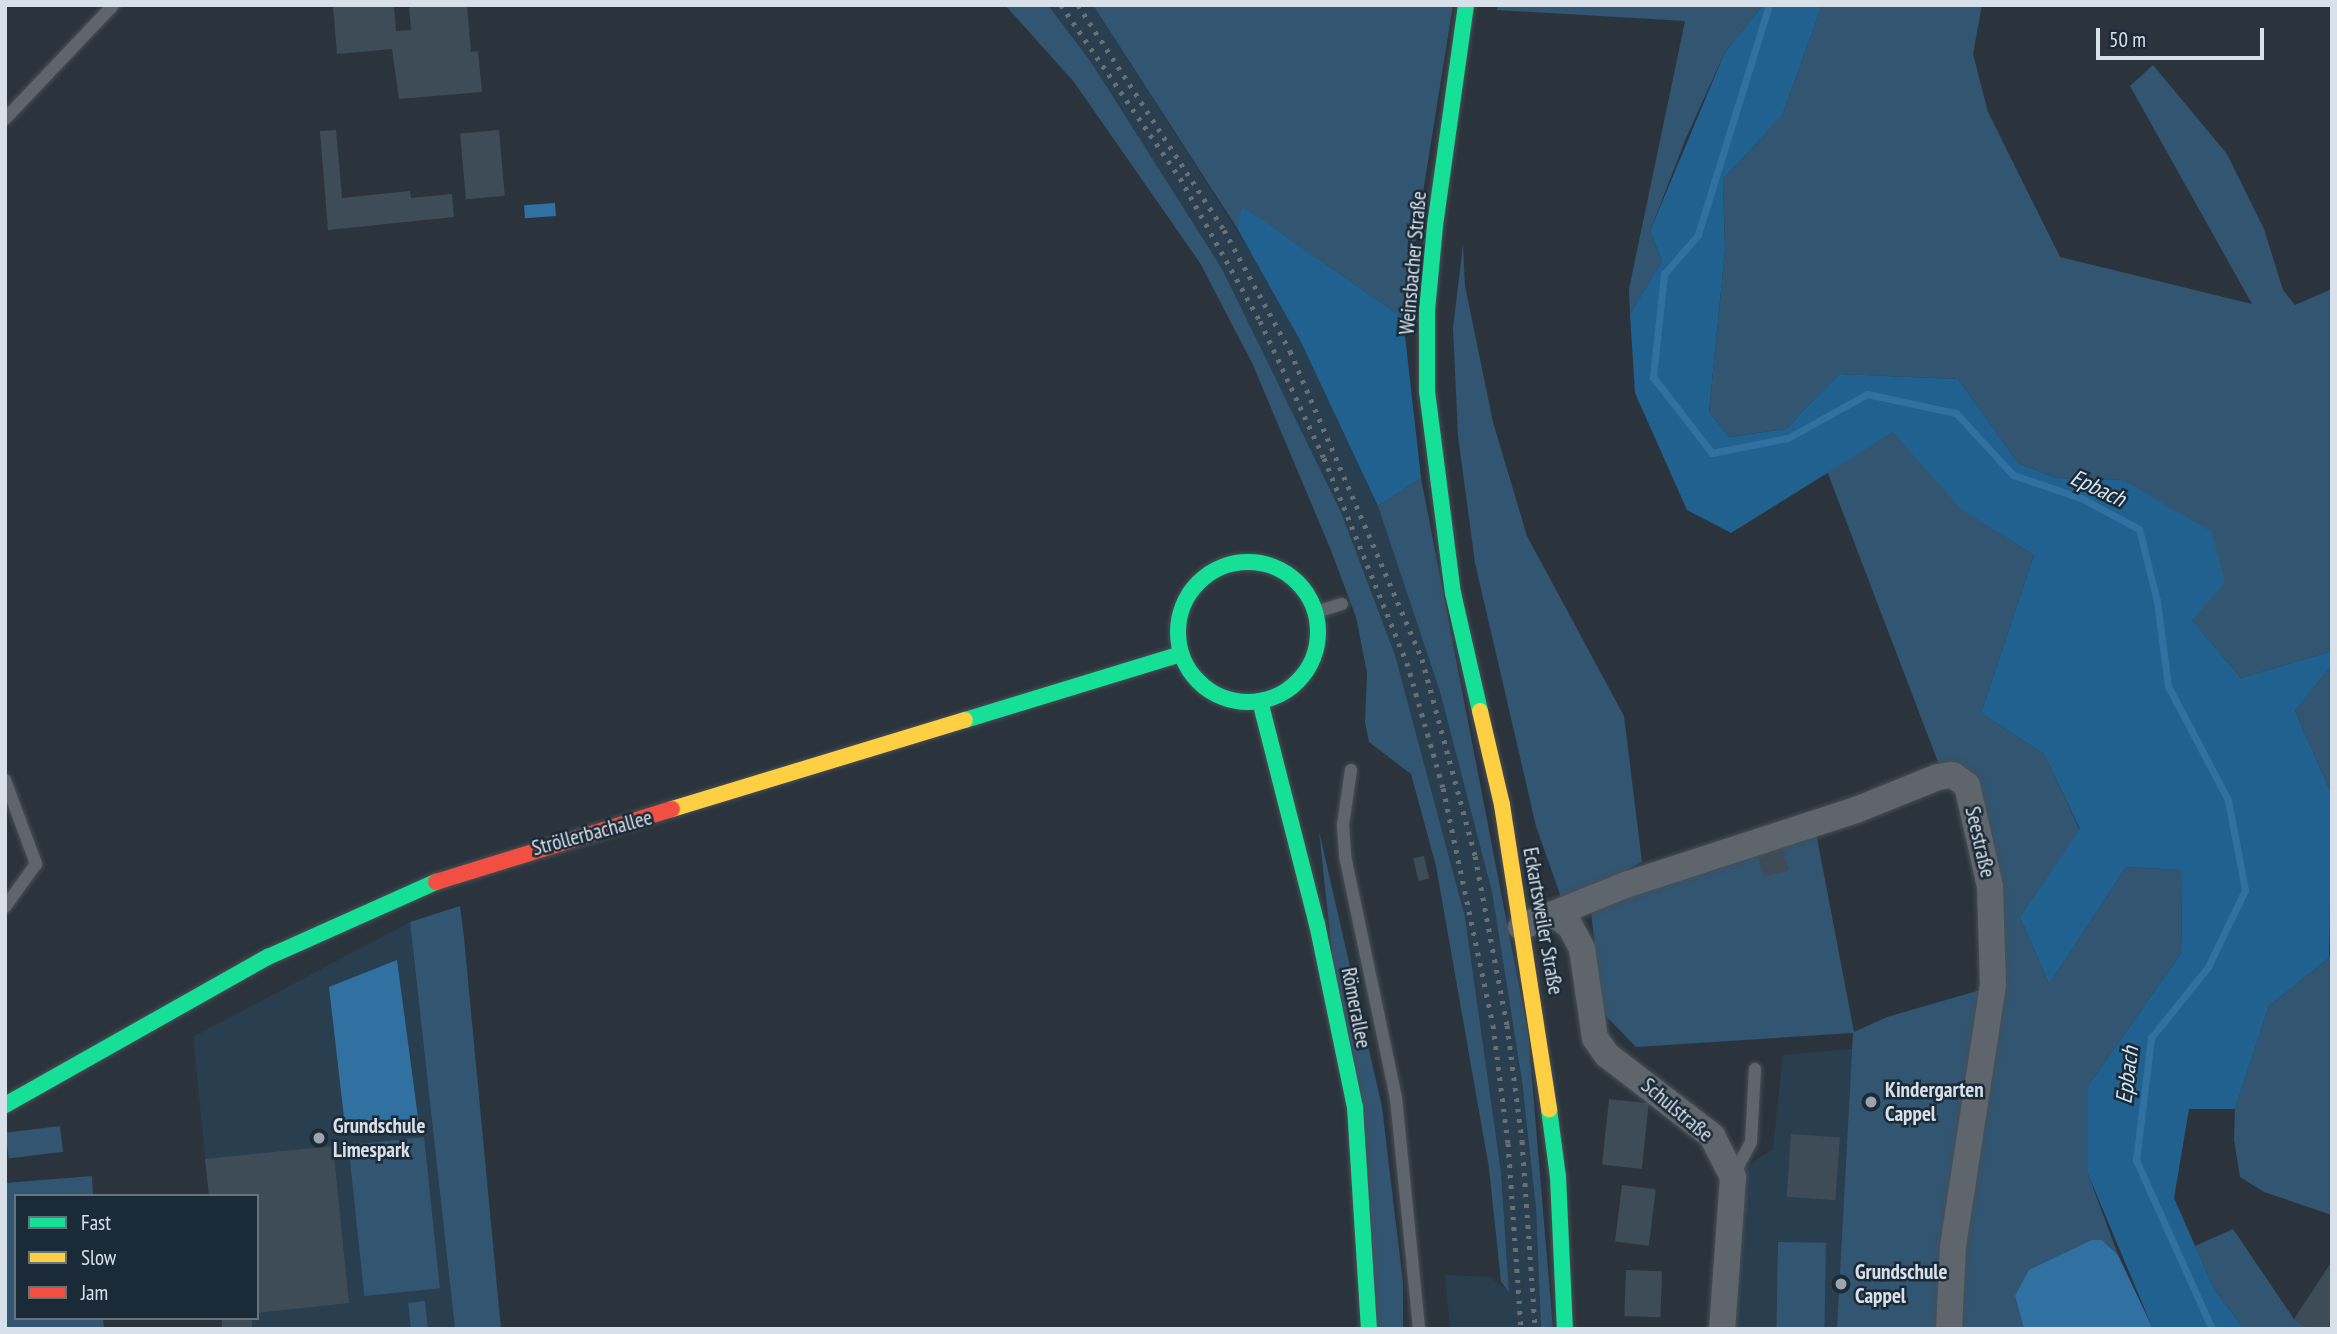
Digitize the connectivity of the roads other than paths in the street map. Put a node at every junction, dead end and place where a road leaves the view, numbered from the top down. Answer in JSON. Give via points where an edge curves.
{"nodes":[{"id":1,"x":113,"y":5,"type":"edge"},
{"id":2,"x":1466,"y":5,"type":"edge"},
{"id":3,"x":5,"y":119,"type":"edge"},
{"id":4,"x":1441,"y":525,"type":"joint"},
{"id":5,"x":1342,"y":604,"type":"dead end"},
{"id":6,"x":1316,"y":612,"type":"junction"},
{"id":7,"x":1181,"y":654,"type":"junction"},
{"id":8,"x":1260,"y":701,"type":"junction"},
{"id":9,"x":1351,"y":770,"type":"dead end"},
{"id":10,"x":5,"y":780,"type":"edge"},
{"id":11,"x":5,"y":907,"type":"edge"},
{"id":12,"x":1557,"y":916,"type":"junction"},
{"id":13,"x":1521,"y":928,"type":"junction"},
{"id":14,"x":1755,"y":1069,"type":"dead end"},
{"id":15,"x":5,"y":1084,"type":"edge"},
{"id":16,"x":35,"y":1088,"type":"junction"},
{"id":17,"x":5,"y":1105,"type":"edge"},
{"id":18,"x":1733,"y":1177,"type":"junction"},
{"id":19,"x":1369,"y":1329,"type":"edge"},
{"id":20,"x":1419,"y":1329,"type":"edge"},
{"id":21,"x":1565,"y":1329,"type":"edge"},
{"id":22,"x":1722,"y":1329,"type":"edge"},
{"id":23,"x":1950,"y":1329,"type":"edge"}],
"edges":[{"from":1,"to":3,"type":"lane"},
{"from":2,"to":4,"type":"street","name":"Weinsbacher Straße","via":[[1427,310],[1427,391]]},
{"from":4,"to":13,"type":"street","name":"Eckartsweiler Straße","via":[[1502,805]]},
{"from":5,"to":6,"type":"lane"},
{"from":6,"to":7,"type":"street","via":[[1306,591],[1290,574],[1269,564],[1245,561],[1222,565],[1202,578],[1187,596],[1179,618]]},
{"from":6,"to":8,"type":"street","via":[[1319,635],[1314,658],[1283,694]]},
{"from":7,"to":8,"type":"street","via":[[1200,684],[1218,696]]},
{"from":7,"to":16,"type":"street","name":"Ströllerbachallee","via":[[415,888],[268,957]]},
{"from":8,"to":19,"type":"street","name":"Römerallee","via":[[1317,924],[1354,1107]]},
{"from":9,"to":20,"type":"lane","via":[[1343,825],[1345,856],[1396,1098]]},
{"from":10,"to":11,"type":"lane","via":[[36,864]]},
{"from":12,"to":13,"type":"street","name":"Seestraße"},
{"from":12,"to":18,"type":"street","name":"Schulstraße","via":[[1570,926],[1582,949],[1595,1038],[1608,1055],[1712,1136]]},
{"from":12,"to":23,"type":"street","name":"Seestraße","via":[[1628,884],[1856,810],[1938,777],[1953,775],[1966,785],[1990,886],[1993,985],[1953,1247]]},
{"from":13,"to":21,"type":"street","name":"Eckartsweiler Straße","via":[[1558,1177]]},
{"from":14,"to":18,"type":"lane","via":[[1751,1142]]},
{"from":15,"to":16,"type":"street"},
{"from":16,"to":17,"type":"street","name":"Ströllerbachallee"},
{"from":18,"to":22,"type":"street"}]}
